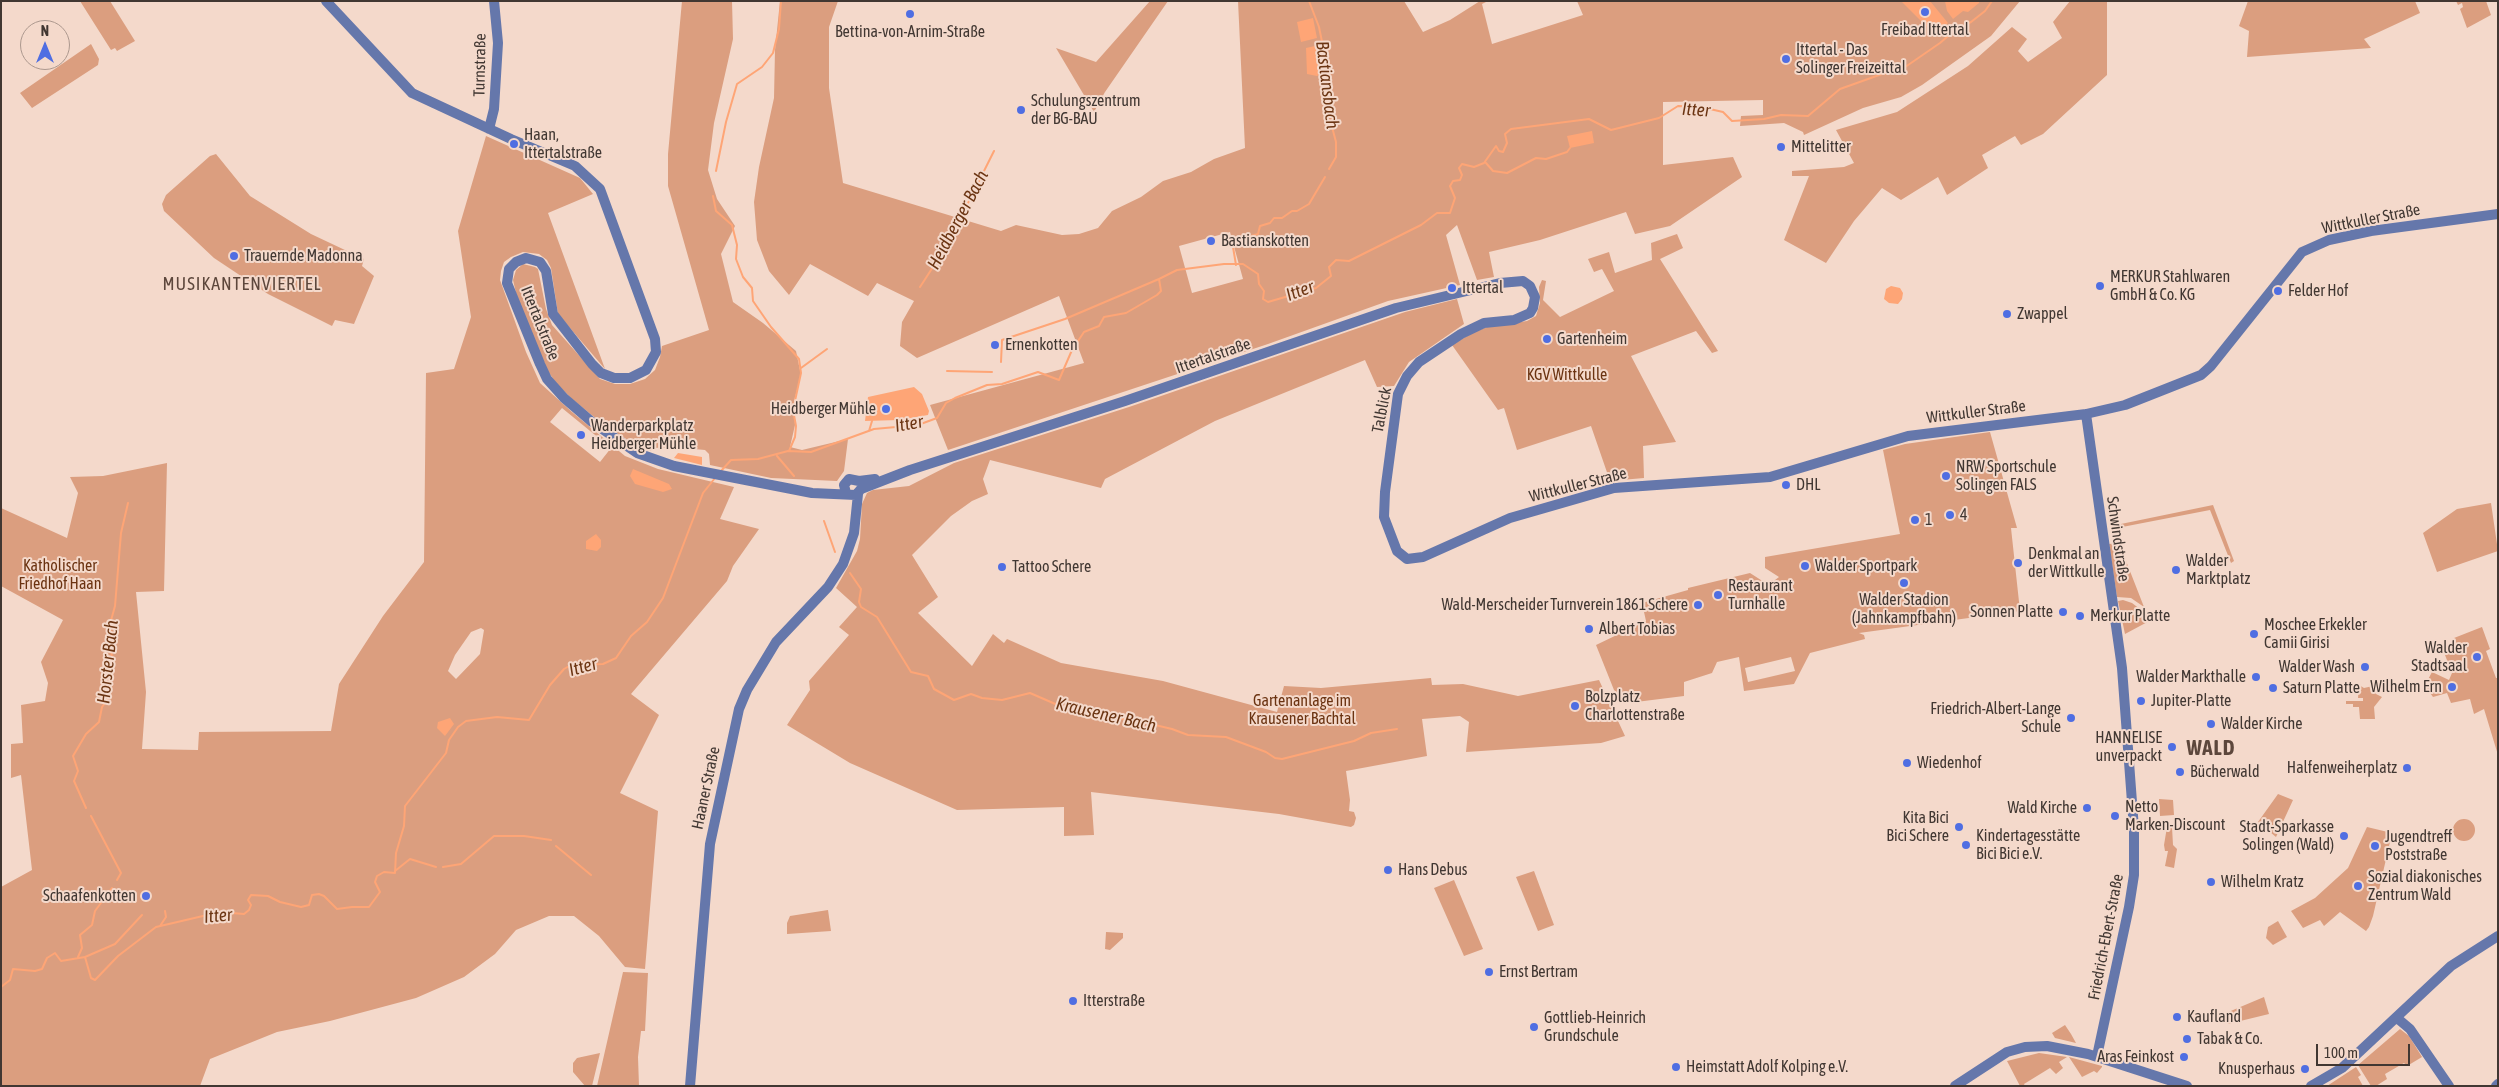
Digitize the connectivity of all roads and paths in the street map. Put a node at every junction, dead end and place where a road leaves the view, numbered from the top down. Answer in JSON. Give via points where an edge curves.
{"nodes":[{"id":1,"x":326,"y":1,"type":"edge"},
{"id":2,"x":494,"y":1,"type":"edge"},
{"id":3,"x":489,"y":129,"type":"junction"},
{"id":4,"x":2498,"y":214,"type":"edge"},
{"id":5,"x":1527,"y":283,"type":"joint"},
{"id":6,"x":2086,"y":414,"type":"junction"},
{"id":7,"x":853,"y":490,"type":"junction"},
{"id":8,"x":1407,"y":559,"type":"joint"},
{"id":9,"x":2122,"y":668,"type":"joint"},
{"id":10,"x":2498,"y":936,"type":"edge"},
{"id":11,"x":2397,"y":1018,"type":"junction"},
{"id":12,"x":2097,"y":1056,"type":"junction"},
{"id":13,"x":690,"y":1086,"type":"edge"},
{"id":14,"x":1955,"y":1086,"type":"edge"},
{"id":15,"x":2187,"y":1086,"type":"edge"},
{"id":16,"x":2311,"y":1086,"type":"edge"},
{"id":17,"x":2449,"y":1086,"type":"edge"}],
"edges":[{"from":1,"to":3,"type":"main road","name":"Ittertalstraße","via":[[412,93]]},
{"from":2,"to":3,"type":"main road","name":"Turnstraße","via":[[498,43],[494,109]]},
{"from":3,"to":7,"type":"main road","name":"Ittertalstraße","via":[[575,166],[600,189],[655,339],[654,358],[639,375],[623,379],[602,372],[553,314],[543,266],[532,258],[522,259],[509,269],[508,283],[529,341],[548,379],[564,398],[637,453],[674,466],[790,488]]},
{"from":4,"to":6,"type":"main road","name":"Wittkuller Straße","via":[[2392,228],[2320,243],[2302,252],[2201,375],[2129,404]]},
{"from":5,"to":7,"type":"main road","name":"Ittertalstraße","via":[[1513,280],[1396,308]]},
{"from":5,"to":8,"type":"main road","name":"Talblick","via":[[1535,297],[1530,313],[1514,320],[1484,323],[1461,334],[1419,362],[1398,394],[1384,518],[1397,552]]},
{"from":6,"to":8,"type":"main road","name":"Wittkuller Straße","via":[[1908,436],[1770,477],[1614,488],[1510,518],[1423,557]]},
{"from":6,"to":9,"type":"main road","name":"Schwindstraße"},
{"from":7,"to":13,"type":"main road","name":"Haaner Straße","via":[[854,534],[836,577],[776,642],[739,709],[710,844]]},
{"from":9,"to":12,"type":"main road","name":"Friedrich-Ebert-Straße","via":[[2134,875]]},
{"from":10,"to":11,"type":"main road","via":[[2451,966]]},
{"from":11,"to":16,"type":"main road","via":[[2342,1068]]},
{"from":11,"to":17,"type":"main road","via":[[2410,1029]]},
{"from":12,"to":14,"type":"main road","via":[[2054,1047],[2020,1048],[2007,1052]]},
{"from":12,"to":15,"type":"main road"}]}
